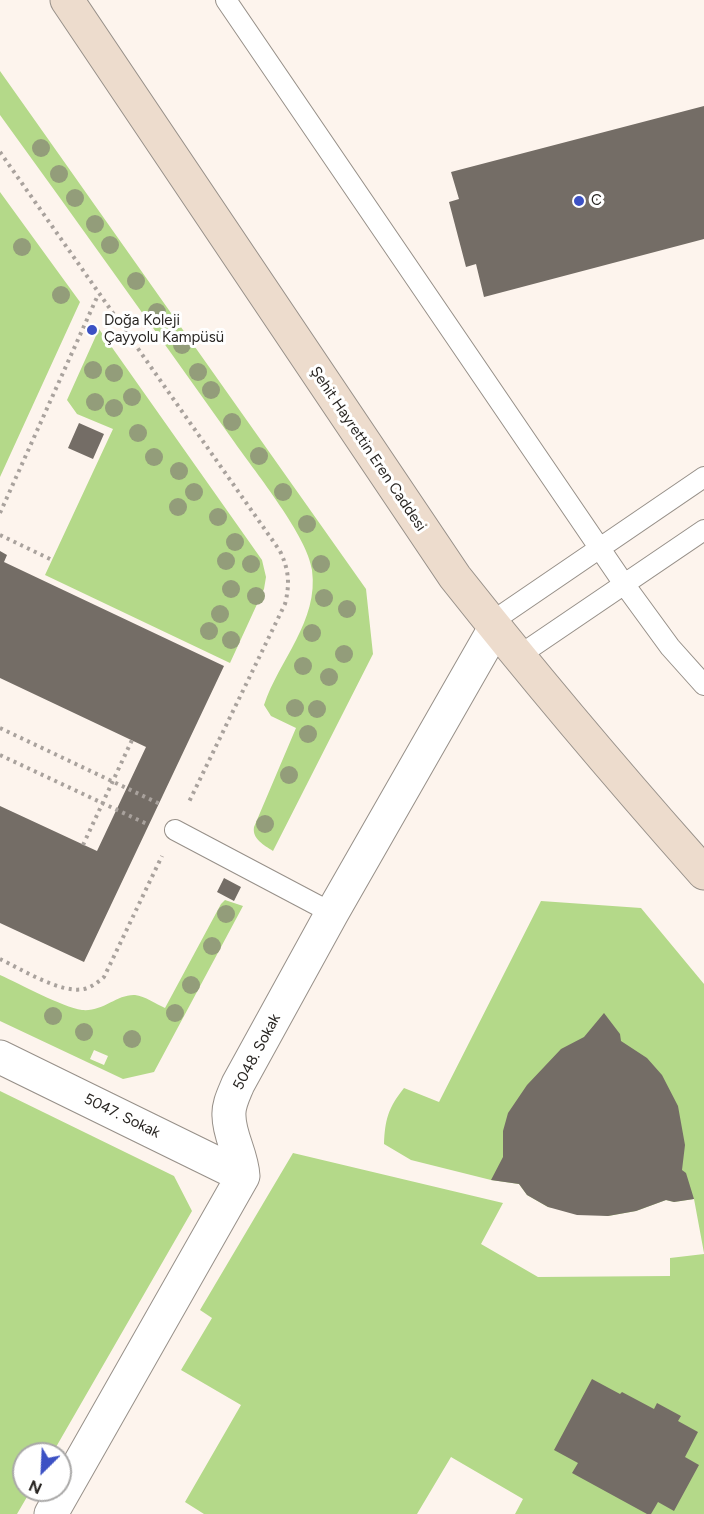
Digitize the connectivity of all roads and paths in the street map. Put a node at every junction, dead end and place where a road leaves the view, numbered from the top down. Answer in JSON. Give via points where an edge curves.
{"nodes":[{"id":1,"x":67,"y":0,"type":"edge"},
{"id":2,"x":225,"y":0,"type":"edge"},
{"id":3,"x":0,"y":152,"type":"edge"},
{"id":4,"x":99,"y":295,"type":"junction"},
{"id":5,"x":704,"y":477,"type":"edge"},
{"id":6,"x":0,"y":513,"type":"edge"},
{"id":7,"x":704,"y":530,"type":"edge"},
{"id":8,"x":0,"y":535,"type":"edge"},
{"id":9,"x":600,"y":547,"type":"junction"},
{"id":10,"x":52,"y":560,"type":"dead end"},
{"id":11,"x":624,"y":584,"type":"junction"},
{"id":12,"x":493,"y":626,"type":"junction"},
{"id":13,"x":518,"y":657,"type":"junction"},
{"id":14,"x":704,"y":685,"type":"edge"},
{"id":15,"x":0,"y":728,"type":"edge"},
{"id":16,"x":132,"y":740,"type":"dead end"},
{"id":17,"x":0,"y":755,"type":"edge"},
{"id":18,"x":113,"y":782,"type":"junction"},
{"id":19,"x":103,"y":803,"type":"junction"},
{"id":20,"x":159,"y":803,"type":"dead end"},
{"id":21,"x":148,"y":825,"type":"dead end"},
{"id":22,"x":175,"y":830,"type":"junction"},
{"id":23,"x":83,"y":845,"type":"dead end"},
{"id":24,"x":704,"y":873,"type":"edge"},
{"id":25,"x":332,"y":913,"type":"junction"},
{"id":26,"x":0,"y":959,"type":"edge"},
{"id":27,"x":0,"y":1057,"type":"edge"},
{"id":28,"x":243,"y":1176,"type":"junction"},
{"id":29,"x":51,"y":1514,"type":"edge"}],
"edges":[{"from":1,"to":12,"type":"main road","name":"Şehit Hayrettin Eren Caddesi","via":[[432,544]]},
{"from":2,"to":9,"type":"lane"},
{"from":3,"to":4,"type":"path"},
{"from":4,"to":6,"type":"path"},
{"from":4,"to":22,"type":"path","via":[[279,551],[290,581],[285,604]]},
{"from":5,"to":9,"type":"lane"},
{"from":7,"to":11,"type":"lane"},
{"from":8,"to":10,"type":"path"},
{"from":9,"to":11,"type":"lane"},
{"from":9,"to":12,"type":"lane"},
{"from":11,"to":13,"type":"lane"},
{"from":11,"to":14,"type":"lane","via":[[670,647]]},
{"from":12,"to":13,"type":"main road","name":"Şehit Hayrettin Eren Caddesi"},
{"from":12,"to":25,"type":"street","name":"5048. Sokak"},
{"from":13,"to":24,"type":"main road","name":"Şehit Hayrettin Eren Caddesi"},
{"from":15,"to":18,"type":"path"},
{"from":16,"to":18,"type":"path"},
{"from":17,"to":19,"type":"path"},
{"from":18,"to":19,"type":"path"},
{"from":18,"to":20,"type":"path"},
{"from":19,"to":21,"type":"path"},
{"from":19,"to":23,"type":"path"},
{"from":22,"to":25,"type":"lane"},
{"from":22,"to":26,"type":"path","via":[[104,977],[95,985],[67,988]]},
{"from":25,"to":28,"type":"street","name":"5048. Sokak","via":[[232,1099],[228,1116]]},
{"from":27,"to":28,"type":"street","name":"5047. Sokak"},
{"from":28,"to":29,"type":"street"}]}
